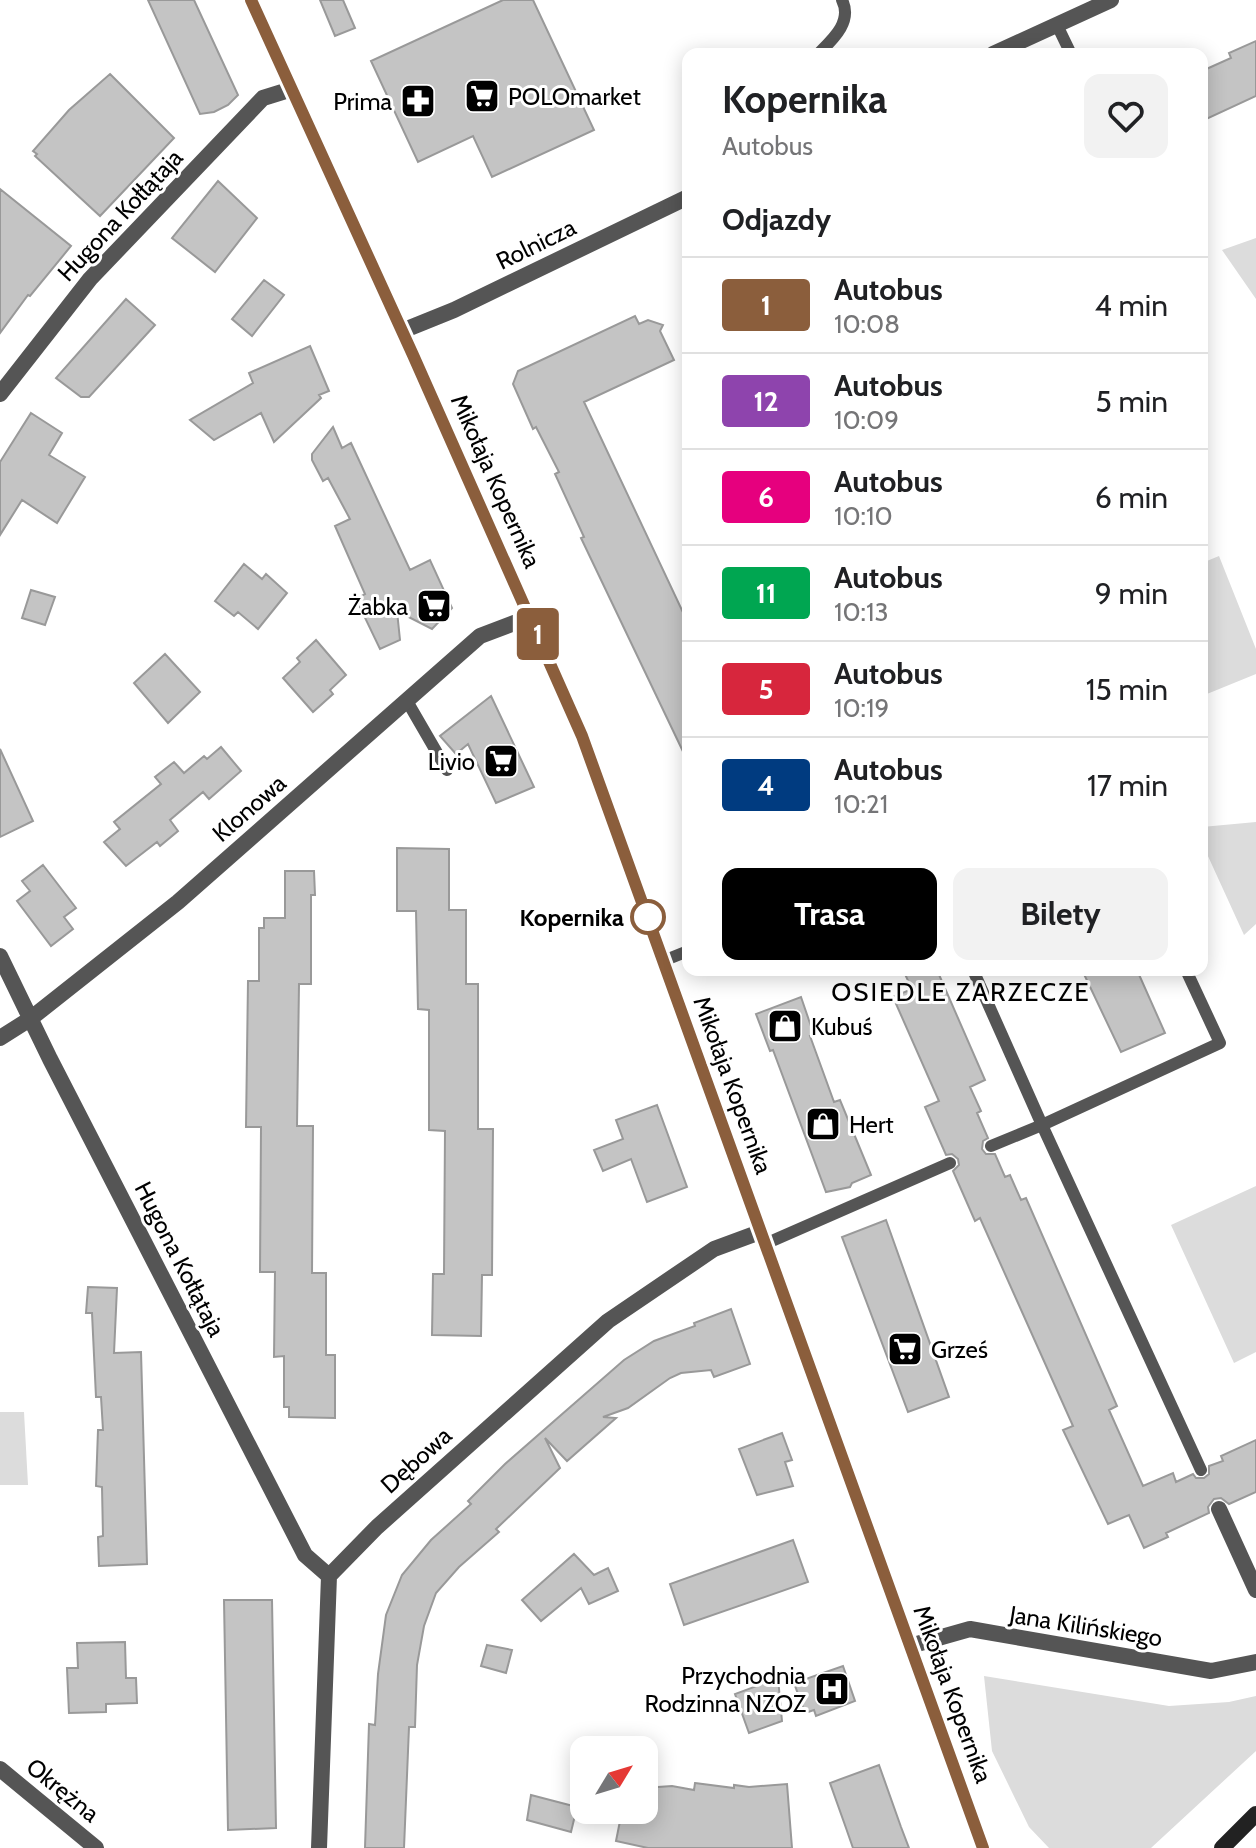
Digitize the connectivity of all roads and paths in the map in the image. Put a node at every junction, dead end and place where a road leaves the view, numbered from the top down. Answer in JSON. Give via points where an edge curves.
{"nodes":[{"id":1,"x":251,"y":0,"type":"edge"},
{"id":2,"x":842,"y":0,"type":"edge"},
{"id":3,"x":1111,"y":0,"type":"edge"},
{"id":4,"x":1057,"y":25,"type":"junction"},
{"id":5,"x":829,"y":42,"type":"junction"},
{"id":6,"x":824,"y":48,"type":"edge"},
{"id":7,"x":834,"y":48,"type":"edge"},
{"id":8,"x":1006,"y":48,"type":"edge"},
{"id":9,"x":1068,"y":48,"type":"edge"},
{"id":10,"x":292,"y":89,"type":"junction"},
{"id":11,"x":682,"y":200,"type":"edge"},
{"id":12,"x":402,"y":331,"type":"junction"},
{"id":13,"x":0,"y":394,"type":"edge"},
{"id":14,"x":530,"y":617,"type":"junction"},
{"id":15,"x":407,"y":701,"type":"junction"},
{"id":16,"x":447,"y":770,"type":"dead end"},
{"id":17,"x":682,"y":953,"type":"edge"},
{"id":18,"x":0,"y":956,"type":"edge"},
{"id":19,"x":663,"y":961,"type":"junction"},
{"id":20,"x":976,"y":976,"type":"edge"},
{"id":21,"x":1189,"y":976,"type":"edge"},
{"id":22,"x":30,"y":1019,"type":"junction"},
{"id":23,"x":0,"y":1038,"type":"edge"},
{"id":24,"x":1042,"y":1125,"type":"junction"},
{"id":25,"x":991,"y":1146,"type":"dead end"},
{"id":26,"x":950,"y":1163,"type":"dead end"},
{"id":27,"x":763,"y":1238,"type":"junction"},
{"id":28,"x":1201,"y":1470,"type":"dead end"},
{"id":29,"x":1219,"y":1509,"type":"dead end"},
{"id":30,"x":329,"y":1576,"type":"junction"},
{"id":31,"x":1256,"y":1590,"type":"edge"},
{"id":32,"x":910,"y":1646,"type":"junction"},
{"id":33,"x":1256,"y":1662,"type":"edge"},
{"id":34,"x":0,"y":1769,"type":"edge"},
{"id":35,"x":1256,"y":1814,"type":"edge"},
{"id":36,"x":1223,"y":1845,"type":"edge"},
{"id":37,"x":96,"y":1848,"type":"edge"},
{"id":38,"x":319,"y":1848,"type":"edge"},
{"id":39,"x":983,"y":1848,"type":"edge"}],
"edges":[{"from":1,"to":10,"type":"street","name":"Mikołaja Kopernika"},
{"from":2,"to":5,"type":"lane","via":[[846,7],[841,30]]},
{"from":3,"to":4,"type":"street"},
{"from":4,"to":8,"type":"street"},
{"from":4,"to":9,"type":"lane"},
{"from":5,"to":6,"type":"lane"},
{"from":5,"to":7,"type":"lane"},
{"from":10,"to":12,"type":"street","name":"Mikołaja Kopernika"},
{"from":10,"to":13,"type":"street","name":"Hugona Kołłątaja","via":[[263,98],[101,268]]},
{"from":11,"to":12,"type":"street","name":"Rolnicza"},
{"from":12,"to":14,"type":"street","name":"Mikołaja Kopernika"},
{"from":14,"to":15,"type":"street","name":"Klonowa","via":[[480,636]]},
{"from":14,"to":19,"type":"street","name":"Mikołaja Kopernika","via":[[582,736]]},
{"from":15,"to":16,"type":"lane"},
{"from":15,"to":22,"type":"street","name":"Klonowa","via":[[178,902]]},
{"from":17,"to":19,"type":"lane"},
{"from":18,"to":22,"type":"street","name":"Hugona Kołłątaja"},
{"from":19,"to":27,"type":"street","name":"Mikołaja Kopernika"},
{"from":20,"to":24,"type":"lane"},
{"from":21,"to":24,"type":"lane","via":[[1220,1043]]},
{"from":22,"to":23,"type":"street","name":"Klonowa"},
{"from":22,"to":30,"type":"street","name":"Hugona Kołłątaja","via":[[305,1555]]},
{"from":24,"to":25,"type":"lane"},
{"from":24,"to":28,"type":"lane"},
{"from":26,"to":27,"type":"lane"},
{"from":27,"to":30,"type":"street","name":"Dębowa","via":[[714,1249],[608,1321]]},
{"from":27,"to":32,"type":"street","name":"Mikołaja Kopernika"},
{"from":29,"to":31,"type":"street"},
{"from":30,"to":38,"type":"street"},
{"from":32,"to":33,"type":"street","name":"Jana Kilińskiego","via":[[970,1629],[1211,1671]]},
{"from":32,"to":39,"type":"street","name":"Mikołaja Kopernika"},
{"from":34,"to":37,"type":"street","name":"Okrężna"},
{"from":35,"to":36,"type":"street"}]}
